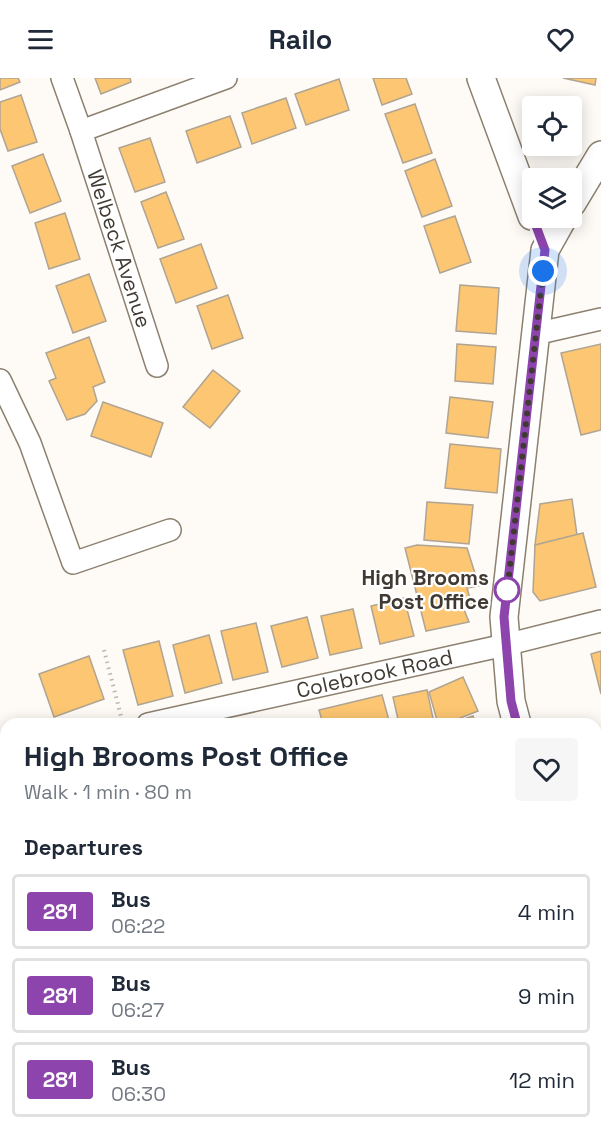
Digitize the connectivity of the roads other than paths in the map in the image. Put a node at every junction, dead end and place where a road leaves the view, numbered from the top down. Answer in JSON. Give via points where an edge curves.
{"nodes":[{"id":1,"x":62,"y":78,"type":"edge"},
{"id":2,"x":226,"y":78,"type":"edge"},
{"id":3,"x":481,"y":78,"type":"edge"},
{"id":4,"x":81,"y":131,"type":"junction"},
{"id":5,"x":601,"y":155,"type":"edge"},
{"id":6,"x":582,"y":186,"type":"edge"},
{"id":7,"x":522,"y":188,"type":"edge"},
{"id":8,"x":537,"y":228,"type":"edge"},
{"id":9,"x":557,"y":228,"type":"edge"},
{"id":10,"x":545,"y":250,"type":"junction"},
{"id":11,"x":601,"y":319,"type":"edge"},
{"id":12,"x":536,"y":334,"type":"junction"},
{"id":13,"x":157,"y":366,"type":"dead end"},
{"id":14,"x":0,"y":380,"type":"edge"},
{"id":15,"x":170,"y":530,"type":"dead end"},
{"id":16,"x":601,"y":621,"type":"edge"},
{"id":17,"x":506,"y":645,"type":"junction"},
{"id":18,"x":175,"y":718,"type":"edge"},
{"id":19,"x":515,"y":718,"type":"edge"}],
"edges":[{"from":1,"to":4,"type":"street","name":"Welbeck Avenue"},
{"from":2,"to":4,"type":"street"},
{"from":3,"to":7,"type":"street"},
{"from":4,"to":13,"type":"street","name":"Welbeck Avenue"},
{"from":5,"to":6,"type":"street"},
{"from":8,"to":10,"type":"street"},
{"from":9,"to":10,"type":"street"},
{"from":10,"to":12,"type":"street"},
{"from":11,"to":12,"type":"street"},
{"from":12,"to":17,"type":"street","via":[[504,617]]},
{"from":14,"to":15,"type":"street","via":[[30,442],[73,563]]},
{"from":16,"to":17,"type":"street","name":"Colebrook Road"},
{"from":17,"to":18,"type":"street","name":"Colebrook Road"},
{"from":17,"to":19,"type":"street"}]}
